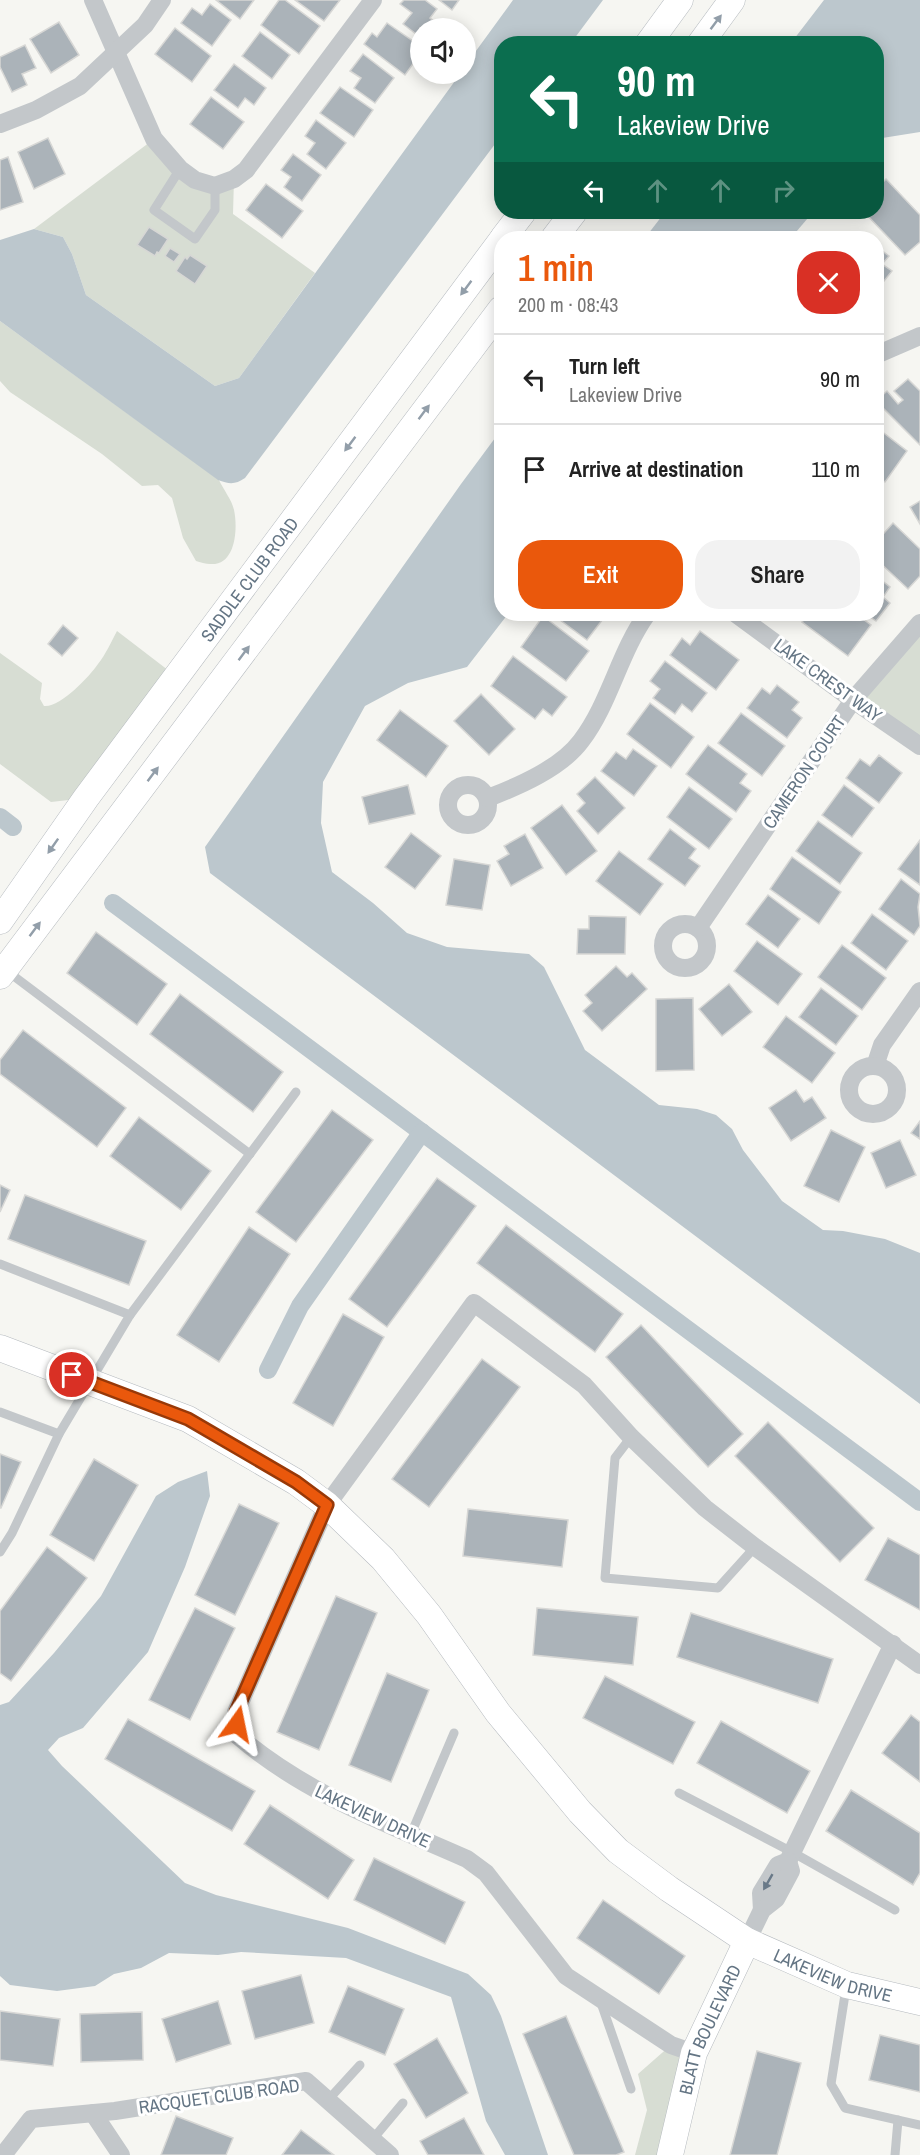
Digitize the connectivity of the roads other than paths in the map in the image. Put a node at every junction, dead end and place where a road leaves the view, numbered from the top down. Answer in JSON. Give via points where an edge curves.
{"nodes":[{"id":1,"x":93,"y":0,"type":"edge"},
{"id":2,"x":162,"y":0,"type":"edge"},
{"id":3,"x":373,"y":0,"type":"edge"},
{"id":4,"x":680,"y":0,"type":"edge"},
{"id":5,"x":732,"y":0,"type":"edge"},
{"id":6,"x":654,"y":36,"type":"edge"},
{"id":7,"x":706,"y":36,"type":"edge"},
{"id":8,"x":116,"y":53,"type":"junction"},
{"id":9,"x":0,"y":124,"type":"edge"},
{"id":10,"x":180,"y":169,"type":"junction"},
{"id":11,"x":215,"y":186,"type":"junction"},
{"id":12,"x":569,"y":219,"type":"edge"},
{"id":13,"x":559,"y":231,"type":"edge"},
{"id":14,"x":494,"y":251,"type":"edge"},
{"id":15,"x":494,"y":318,"type":"edge"},
{"id":16,"x":920,"y":336,"type":"edge"},
{"id":17,"x":884,"y":352,"type":"edge"},
{"id":18,"x":643,"y":621,"type":"edge"},
{"id":19,"x":746,"y":621,"type":"edge"},
{"id":20,"x":920,"y":622,"type":"edge"},
{"id":21,"x":853,"y":700,"type":"junction"},
{"id":22,"x":920,"y":746,"type":"edge"},
{"id":23,"x":488,"y":798,"type":"dead end"},
{"id":24,"x":0,"y":921,"type":"edge"},
{"id":25,"x":698,"y":928,"type":"dead end"},
{"id":26,"x":2,"y":973,"type":"edge"},
{"id":27,"x":920,"y":991,"type":"edge"},
{"id":28,"x":875,"y":1066,"type":"dead end"},
{"id":29,"x":296,"y":1092,"type":"dead end"},
{"id":30,"x":250,"y":1154,"type":"junction"},
{"id":31,"x":0,"y":1264,"type":"edge"},
{"id":32,"x":130,"y":1315,"type":"junction"},
{"id":33,"x":0,"y":1348,"type":"edge"},
{"id":34,"x":90,"y":1382,"type":"junction"},
{"id":35,"x":0,"y":1412,"type":"edge"},
{"id":36,"x":59,"y":1434,"type":"junction"},
{"id":37,"x":632,"y":1437,"type":"junction"},
{"id":38,"x":327,"y":1505,"type":"junction"},
{"id":39,"x":756,"y":1547,"type":"junction"},
{"id":40,"x":0,"y":1552,"type":"edge"},
{"id":41,"x":893,"y":1644,"type":"junction"},
{"id":42,"x":920,"y":1665,"type":"edge"},
{"id":43,"x":454,"y":1733,"type":"dead end"},
{"id":44,"x":679,"y":1793,"type":"dead end"},
{"id":45,"x":411,"y":1834,"type":"junction"},
{"id":46,"x":790,"y":1857,"type":"junction"},
{"id":47,"x":895,"y":1910,"type":"dead end"},
{"id":48,"x":747,"y":1941,"type":"junction"},
{"id":49,"x":847,"y":1985,"type":"junction"},
{"id":50,"x":598,"y":1997,"type":"junction"},
{"id":51,"x":920,"y":2002,"type":"edge"},
{"id":52,"x":694,"y":2053,"type":"junction"},
{"id":53,"x":360,"y":2065,"type":"dead end"},
{"id":54,"x":631,"y":2089,"type":"dead end"},
{"id":55,"x":328,"y":2100,"type":"junction"},
{"id":56,"x":403,"y":2103,"type":"dead end"},
{"id":57,"x":93,"y":2113,"type":"junction"},
{"id":58,"x":898,"y":2120,"type":"junction"},
{"id":59,"x":920,"y":2126,"type":"edge"},
{"id":60,"x":372,"y":2140,"type":"junction"},
{"id":61,"x":3,"y":2155,"type":"edge"},
{"id":62,"x":121,"y":2155,"type":"edge"},
{"id":63,"x":390,"y":2155,"type":"edge"},
{"id":64,"x":670,"y":2155,"type":"edge"},
{"id":65,"x":895,"y":2155,"type":"edge"}],
"edges":[{"from":1,"to":8,"type":"street"},
{"from":2,"to":8,"type":"street","via":[[145,25]]},
{"from":3,"to":11,"type":"street","via":[[246,170]]},
{"from":4,"to":6,"type":"street"},
{"from":7,"to":5,"type":"street","one_way":true},
{"from":8,"to":9,"type":"street","via":[[80,86]]},
{"from":8,"to":10,"type":"street","via":[[154,139]]},
{"from":10,"to":11,"type":"street","via":[[195,180]]},
{"from":10,"to":11,"type":"lane","via":[[154,210],[195,239],[215,210]]},
{"from":12,"to":13,"type":"street"},
{"from":14,"to":24,"type":"street","name":"SADDLE CLUB ROAD","one_way":true,"via":[[86,798]]},
{"from":26,"to":15,"type":"street","one_way":true},
{"from":16,"to":17,"type":"street"},
{"from":18,"to":23,"type":"street","via":[[581,741],[565,758],[519,786]]},
{"from":19,"to":21,"type":"street","name":"LAKE CREST WAY"},
{"from":20,"to":21,"type":"street","name":"CAMERON COURT"},
{"from":21,"to":22,"type":"street","name":"LAKE CREST WAY"},
{"from":21,"to":25,"type":"street","name":"CAMERON COURT"},
{"from":26,"to":30,"type":"lane"},
{"from":27,"to":28,"type":"street","via":[[882,1045]]},
{"from":29,"to":30,"type":"lane"},
{"from":30,"to":32,"type":"lane"},
{"from":31,"to":32,"type":"lane"},
{"from":32,"to":34,"type":"lane"},
{"from":33,"to":34,"type":"street","name":"LAKEVIEW DRIVE"},
{"from":34,"to":36,"type":"lane"},
{"from":34,"to":38,"type":"street","name":"LAKEVIEW DRIVE","via":[[188,1419],[296,1482]]},
{"from":35,"to":36,"type":"lane"},
{"from":36,"to":40,"type":"lane"},
{"from":37,"to":38,"type":"street","via":[[584,1385],[474,1303]]},
{"from":37,"to":39,"type":"street","via":[[705,1508]]},
{"from":37,"to":39,"type":"lane","via":[[615,1458],[605,1578],[718,1588]]},
{"from":38,"to":45,"type":"street","name":"LAKEVIEW DRIVE","via":[[236,1712],[238,1736],[316,1791]]},
{"from":38,"to":48,"type":"street","name":"LAKEVIEW DRIVE","via":[[383,1559],[429,1615],[498,1713],[580,1812],[618,1851]]},
{"from":39,"to":41,"type":"street"},
{"from":41,"to":42,"type":"street"},
{"from":41,"to":46,"type":"street","name":"BLATT BOULEVARD"},
{"from":43,"to":45,"type":"lane"},
{"from":44,"to":46,"type":"lane"},
{"from":45,"to":50,"type":"street","name":"LAKEVIEW DRIVE","via":[[467,1859],[486,1873],[566,1976]]},
{"from":46,"to":47,"type":"lane"},
{"from":46,"to":48,"type":"street","name":"BLATT BOULEVARD","via":[[787,1878],[776,1899],[762,1910]]},
{"from":48,"to":49,"type":"street","name":"LAKEVIEW DRIVE"},
{"from":48,"to":52,"type":"street","name":"BLATT BOULEVARD"},
{"from":49,"to":51,"type":"street","name":"LAKEVIEW DRIVE"},
{"from":49,"to":58,"type":"lane","via":[[831,2084],[845,2108]]},
{"from":50,"to":52,"type":"street","name":"LAKEVIEW DRIVE","via":[[671,2045]]},
{"from":50,"to":54,"type":"lane"},
{"from":52,"to":64,"type":"street","name":"BLATT BOULEVARD"},
{"from":53,"to":55,"type":"lane"},
{"from":55,"to":57,"type":"street","name":"RACQUET CLUB ROAD","via":[[306,2081]]},
{"from":55,"to":60,"type":"street","name":"RACQUET CLUB ROAD"},
{"from":56,"to":60,"type":"lane"},
{"from":57,"to":61,"type":"street","name":"RACQUET CLUB ROAD","via":[[31,2119]]},
{"from":57,"to":62,"type":"street"},
{"from":58,"to":59,"type":"lane"},
{"from":58,"to":65,"type":"lane"},
{"from":60,"to":63,"type":"street","name":"RACQUET CLUB ROAD"}]}
